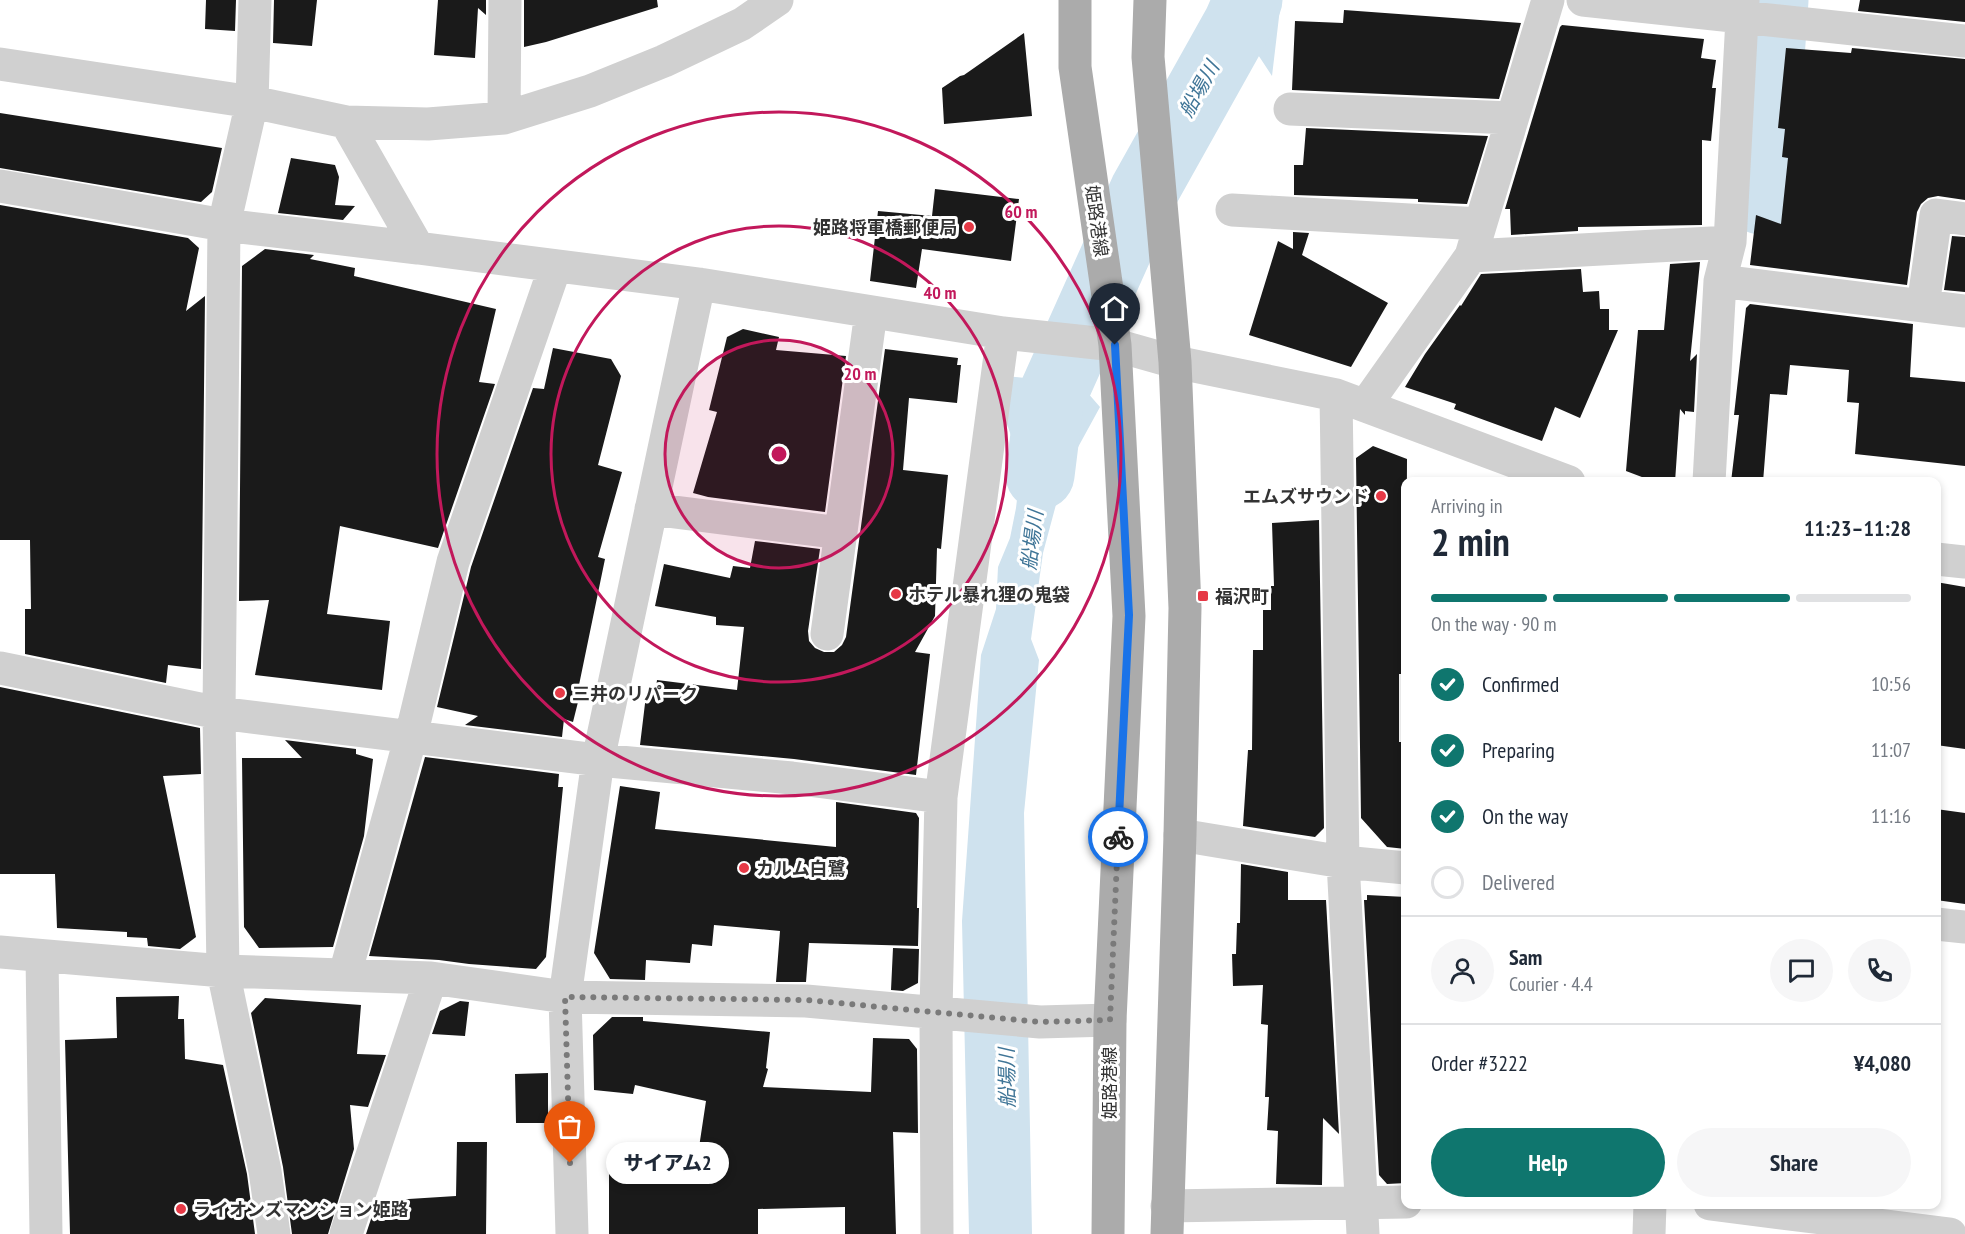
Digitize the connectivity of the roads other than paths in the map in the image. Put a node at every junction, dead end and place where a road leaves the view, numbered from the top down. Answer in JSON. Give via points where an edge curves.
{"nodes":[{"id":1,"x":255,"y":0,"type":"edge"},
{"id":2,"x":505,"y":0,"type":"edge"},
{"id":3,"x":777,"y":0,"type":"edge"},
{"id":4,"x":1075,"y":0,"type":"edge"},
{"id":5,"x":1150,"y":0,"type":"edge"},
{"id":6,"x":1548,"y":0,"type":"edge"},
{"id":7,"x":1597,"y":1,"type":"edge"},
{"id":8,"x":1742,"y":8,"type":"edge"},
{"id":9,"x":1965,"y":41,"type":"edge"},
{"id":10,"x":0,"y":64,"type":"edge"},
{"id":11,"x":252,"y":102,"type":"junction"},
{"id":12,"x":1290,"y":109,"type":"dead end"},
{"id":13,"x":504,"y":118,"type":"junction"},
{"id":14,"x":1512,"y":118,"type":"junction"},
{"id":15,"x":346,"y":122,"type":"junction"},
{"id":16,"x":0,"y":186,"type":"edge"},
{"id":17,"x":1232,"y":210,"type":"dead end"},
{"id":18,"x":1965,"y":219,"type":"edge"},
{"id":19,"x":1480,"y":224,"type":"junction"},
{"id":20,"x":224,"y":225,"type":"junction"},
{"id":21,"x":1730,"y":242,"type":"junction"},
{"id":22,"x":418,"y":248,"type":"junction"},
{"id":23,"x":1470,"y":256,"type":"junction"},
{"id":24,"x":555,"y":267,"type":"junction"},
{"id":25,"x":1720,"y":281,"type":"junction"},
{"id":26,"x":699,"y":284,"type":"junction"},
{"id":27,"x":1923,"y":306,"type":"junction"},
{"id":28,"x":1965,"y":311,"type":"edge"},
{"id":29,"x":871,"y":312,"type":"junction"},
{"id":30,"x":1003,"y":333,"type":"junction"},
{"id":31,"x":1115,"y":345,"type":"junction"},
{"id":32,"x":1175,"y":362,"type":"junction"},
{"id":33,"x":1350,"y":401,"type":"junction"},
{"id":34,"x":1555,"y":477,"type":"edge"},
{"id":35,"x":1709,"y":477,"type":"edge"},
{"id":36,"x":651,"y":508,"type":"junction"},
{"id":37,"x":841,"y":533,"type":"junction"},
{"id":38,"x":1941,"y":560,"type":"edge"},
{"id":39,"x":1965,"y":562,"type":"edge"},
{"id":40,"x":827,"y":634,"type":"dead end"},
{"id":41,"x":0,"y":668,"type":"edge"},
{"id":42,"x":219,"y":713,"type":"junction"},
{"id":43,"x":411,"y":736,"type":"junction"},
{"id":44,"x":598,"y":760,"type":"junction"},
{"id":45,"x":941,"y":797,"type":"junction"},
{"id":46,"x":1180,"y":835,"type":"junction"},
{"id":47,"x":1343,"y":862,"type":"junction"},
{"id":48,"x":1401,"y":867,"type":"edge"},
{"id":49,"x":1941,"y":925,"type":"edge"},
{"id":50,"x":1965,"y":927,"type":"edge"},
{"id":51,"x":0,"y":952,"type":"edge"},
{"id":52,"x":42,"y":956,"type":"junction"},
{"id":53,"x":223,"y":971,"type":"junction"},
{"id":54,"x":345,"y":974,"type":"junction"},
{"id":55,"x":431,"y":978,"type":"junction"},
{"id":56,"x":565,"y":997,"type":"junction"},
{"id":57,"x":936,"y":1011,"type":"junction"},
{"id":58,"x":1110,"y":1020,"type":"junction"},
{"id":59,"x":1401,"y":1204,"type":"edge"},
{"id":60,"x":1650,"y":1209,"type":"edge"},
{"id":61,"x":1750,"y":1209,"type":"edge"},
{"id":62,"x":1363,"y":1219,"type":"edge"},
{"id":63,"x":1167,"y":1220,"type":"edge"},
{"id":64,"x":46,"y":1234,"type":"edge"},
{"id":65,"x":274,"y":1234,"type":"edge"},
{"id":66,"x":346,"y":1234,"type":"edge"},
{"id":67,"x":572,"y":1234,"type":"edge"},
{"id":68,"x":937,"y":1234,"type":"edge"},
{"id":69,"x":1108,"y":1234,"type":"edge"},
{"id":70,"x":1649,"y":1234,"type":"edge"},
{"id":71,"x":1950,"y":1234,"type":"edge"}],
"edges":[{"from":1,"to":11,"type":"street"},
{"from":2,"to":13,"type":"street"},
{"from":3,"to":13,"type":"street","via":[[742,24],[664,61],[590,91]]},
{"from":4,"to":31,"type":"main road","name":"姫路港線","via":[[1075,67]]},
{"from":5,"to":32,"type":"main road","via":[[1148,57]]},
{"from":6,"to":14,"type":"street"},
{"from":7,"to":8,"type":"street"},
{"from":8,"to":9,"type":"street"},
{"from":8,"to":21,"type":"street"},
{"from":10,"to":11,"type":"street"},
{"from":11,"to":15,"type":"street"},
{"from":11,"to":20,"type":"street"},
{"from":12,"to":14,"type":"street"},
{"from":13,"to":15,"type":"street","via":[[428,124]]},
{"from":14,"to":19,"type":"street"},
{"from":15,"to":22,"type":"street"},
{"from":16,"to":20,"type":"street"},
{"from":17,"to":19,"type":"street"},
{"from":18,"to":27,"type":"street","via":[[1936,215]]},
{"from":19,"to":23,"type":"street"},
{"from":20,"to":22,"type":"street"},
{"from":20,"to":42,"type":"street"},
{"from":21,"to":23,"type":"street"},
{"from":21,"to":25,"type":"street"},
{"from":22,"to":24,"type":"street"},
{"from":23,"to":33,"type":"street"},
{"from":24,"to":26,"type":"street"},
{"from":24,"to":43,"type":"street","via":[[453,562]]},
{"from":25,"to":27,"type":"street"},
{"from":25,"to":35,"type":"street"},
{"from":26,"to":29,"type":"street"},
{"from":26,"to":36,"type":"street"},
{"from":27,"to":28,"type":"street"},
{"from":29,"to":30,"type":"street"},
{"from":29,"to":37,"type":"street"},
{"from":30,"to":31,"type":"street"},
{"from":30,"to":45,"type":"street"},
{"from":31,"to":32,"type":"street"},
{"from":31,"to":58,"type":"main road","name":"姫路港線","via":[[1129,615]]},
{"from":32,"to":33,"type":"street"},
{"from":32,"to":46,"type":"main road","via":[[1185,608]]},
{"from":33,"to":34,"type":"street"},
{"from":33,"to":47,"type":"street"},
{"from":36,"to":37,"type":"street"},
{"from":36,"to":44,"type":"street"},
{"from":37,"to":40,"type":"street"},
{"from":38,"to":39,"type":"street"},
{"from":41,"to":42,"type":"street"},
{"from":42,"to":43,"type":"street"},
{"from":42,"to":53,"type":"street"},
{"from":43,"to":44,"type":"street"},
{"from":43,"to":54,"type":"street"},
{"from":44,"to":45,"type":"street"},
{"from":44,"to":56,"type":"street"},
{"from":45,"to":57,"type":"street"},
{"from":46,"to":47,"type":"street"},
{"from":46,"to":63,"type":"main road"},
{"from":47,"to":48,"type":"street"},
{"from":47,"to":62,"type":"street"},
{"from":49,"to":50,"type":"street"},
{"from":51,"to":52,"type":"street"},
{"from":52,"to":53,"type":"street"},
{"from":52,"to":64,"type":"street"},
{"from":53,"to":54,"type":"street"},
{"from":53,"to":65,"type":"street"},
{"from":54,"to":55,"type":"street"},
{"from":55,"to":56,"type":"street"},
{"from":55,"to":66,"type":"street"},
{"from":56,"to":57,"type":"street","via":[[806,1000]]},
{"from":56,"to":67,"type":"street"},
{"from":57,"to":58,"type":"street","via":[[1040,1022]]},
{"from":57,"to":68,"type":"street"},
{"from":58,"to":69,"type":"main road","name":"姫路港線"},
{"from":59,"to":62,"type":"street"},
{"from":60,"to":70,"type":"street"},
{"from":61,"to":71,"type":"street"},
{"from":62,"to":63,"type":"street"}]}
